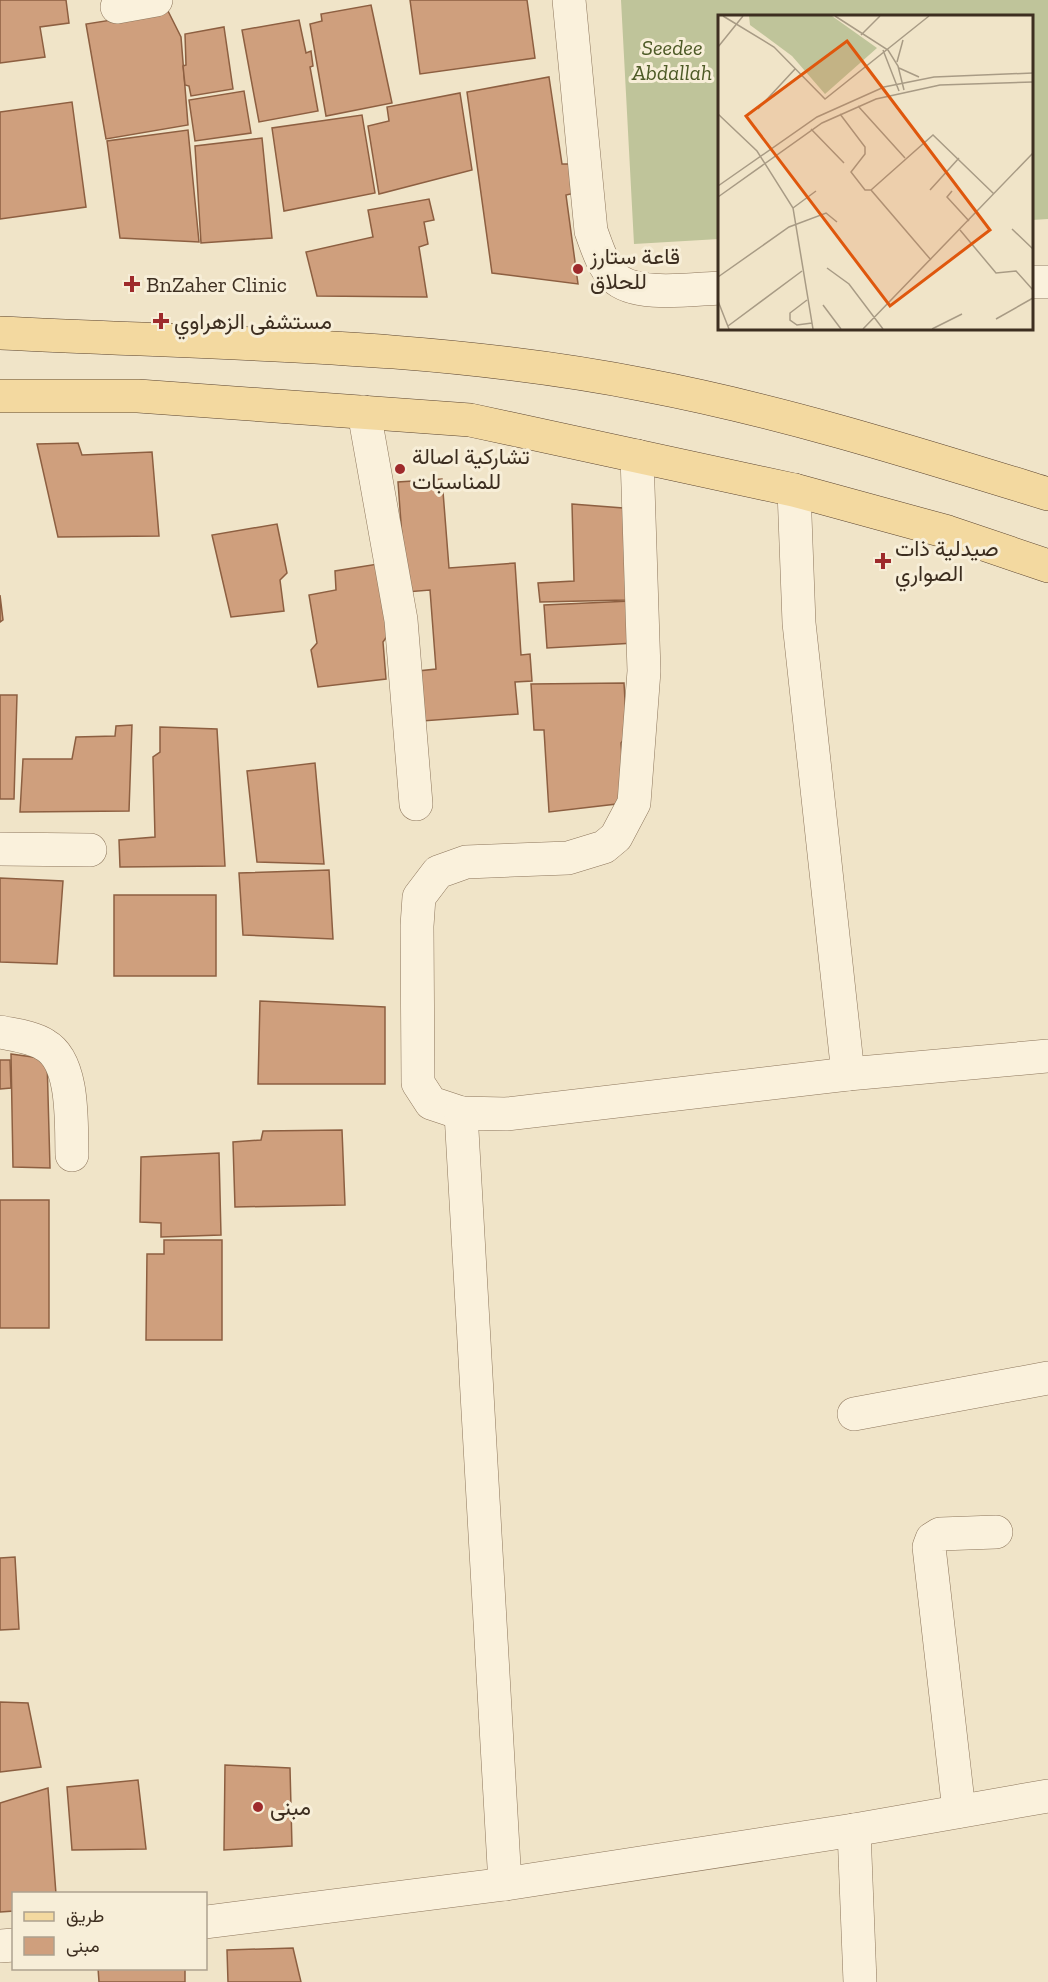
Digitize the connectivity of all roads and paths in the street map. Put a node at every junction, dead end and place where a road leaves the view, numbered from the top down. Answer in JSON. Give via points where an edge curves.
{"nodes":[{"id":1,"x":156,"y":0,"type":"edge"},
{"id":2,"x":569,"y":0,"type":"edge"},
{"id":3,"x":117,"y":7,"type":"dead end"},
{"id":4,"x":718,"y":288,"type":"edge"},
{"id":5,"x":0,"y":333,"type":"edge"},
{"id":6,"x":0,"y":396,"type":"edge"},
{"id":7,"x":364,"y":412,"type":"junction"},
{"id":8,"x":637,"y":456,"type":"junction"},
{"id":9,"x":794,"y":490,"type":"junction"},
{"id":10,"x":1048,"y":494,"type":"edge"},
{"id":11,"x":1048,"y":566,"type":"edge"},
{"id":12,"x":416,"y":804,"type":"dead end"},
{"id":13,"x":0,"y":849,"type":"edge"},
{"id":14,"x":90,"y":850,"type":"dead end"},
{"id":15,"x":0,"y":1032,"type":"edge"},
{"id":16,"x":1048,"y":1056,"type":"edge"},
{"id":17,"x":848,"y":1074,"type":"junction"},
{"id":18,"x":461,"y":1113,"type":"junction"},
{"id":19,"x":72,"y":1155,"type":"dead end"},
{"id":20,"x":1048,"y":1378,"type":"edge"},
{"id":21,"x":854,"y":1413,"type":"dead end"},
{"id":22,"x":996,"y":1532,"type":"dead end"},
{"id":23,"x":1048,"y":1796,"type":"edge"},
{"id":24,"x":959,"y":1811,"type":"junction"},
{"id":25,"x":854,"y":1830,"type":"junction"},
{"id":26,"x":505,"y":1884,"type":"junction"},
{"id":27,"x":207,"y":1922,"type":"edge"},
{"id":28,"x":860,"y":1982,"type":"edge"}],
"edges":[{"from":1,"to":3,"type":"street"},
{"from":2,"to":4,"type":"street","via":[[591,231],[601,258],[615,278],[641,290]]},
{"from":5,"to":10,"type":"main road","via":[[326,346],[462,358],[644,384],[812,422]]},
{"from":6,"to":7,"type":"main road","via":[[138,396]]},
{"from":7,"to":8,"type":"main road","via":[[470,420]]},
{"from":7,"to":12,"type":"street","via":[[401,620]]},
{"from":8,"to":9,"type":"main road"},
{"from":8,"to":18,"type":"street","via":[[644,671],[634,803],[616,837],[604,847],[568,858],[466,862],[438,872],[419,897],[418,1083],[430,1103]]},
{"from":9,"to":11,"type":"main road","via":[[948,532]]},
{"from":9,"to":17,"type":"street","via":[[799,623]]},
{"from":13,"to":14,"type":"street"},
{"from":15,"to":19,"type":"street","via":[[45,1044],[57,1054],[66,1076]]},
{"from":16,"to":17,"type":"street"},
{"from":17,"to":18,"type":"street","via":[[506,1114]]},
{"from":18,"to":26,"type":"street"},
{"from":20,"to":21,"type":"street"},
{"from":22,"to":24,"type":"street","via":[[940,1534],[928,1547]]},
{"from":23,"to":24,"type":"street"},
{"from":24,"to":25,"type":"street"},
{"from":25,"to":26,"type":"street"},
{"from":25,"to":28,"type":"street"},
{"from":26,"to":27,"type":"street"}]}
